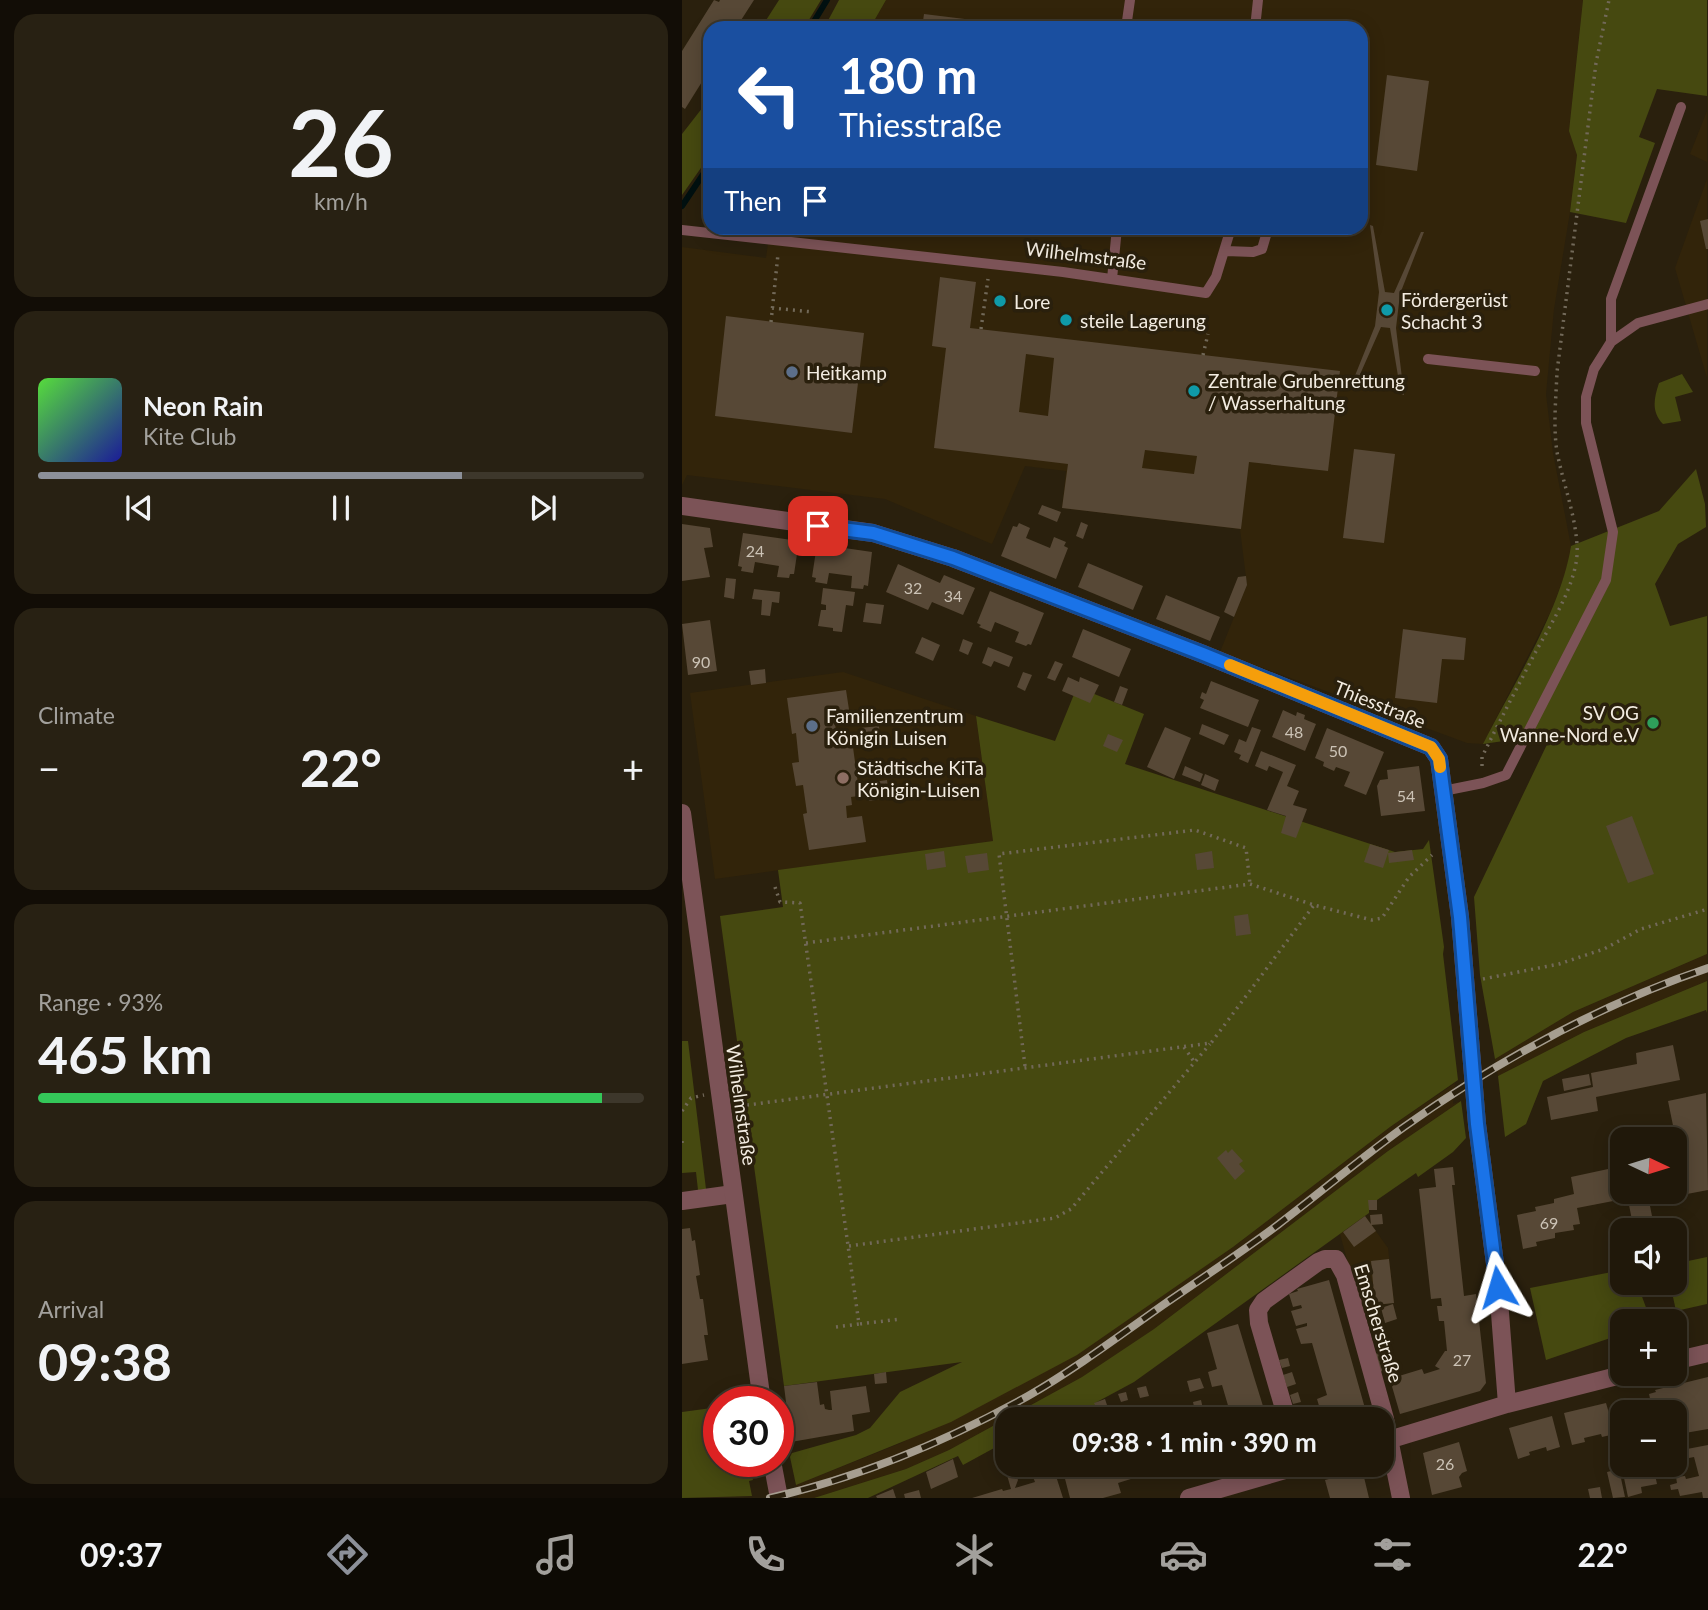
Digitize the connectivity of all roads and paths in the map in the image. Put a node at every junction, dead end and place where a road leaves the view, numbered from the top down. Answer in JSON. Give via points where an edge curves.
{"nodes":[{"id":1,"x":1130,"y":0,"type":"edge"},
{"id":2,"x":1258,"y":0,"type":"edge"},
{"id":3,"x":1609,"y":0,"type":"edge"},
{"id":4,"x":1127,"y":21,"type":"edge"},
{"id":5,"x":1256,"y":21,"type":"edge"},
{"id":6,"x":1681,"y":107,"type":"dead end"},
{"id":7,"x":682,"y":230,"type":"edge"},
{"id":8,"x":703,"y":232,"type":"edge"},
{"id":9,"x":727,"y":235,"type":"edge"},
{"id":10,"x":1116,"y":235,"type":"edge"},
{"id":11,"x":1229,"y":235,"type":"edge"},
{"id":12,"x":1266,"y":235,"type":"edge"},
{"id":13,"x":780,"y":241,"type":"junction"},
{"id":14,"x":1226,"y":251,"type":"junction"},
{"id":15,"x":989,"y":264,"type":"junction"},
{"id":16,"x":1112,"y":279,"type":"junction"},
{"id":17,"x":1708,"y":304,"type":"edge"},
{"id":18,"x":772,"y":308,"type":"junction"},
{"id":19,"x":813,"y":312,"type":"dead end"},
{"id":20,"x":771,"y":322,"type":"dead end"},
{"id":21,"x":981,"y":329,"type":"dead end"},
{"id":22,"x":1208,"y":334,"type":"dead end"},
{"id":23,"x":1611,"y":342,"type":"junction"},
{"id":24,"x":1203,"y":355,"type":"dead end"},
{"id":25,"x":1428,"y":359,"type":"dead end"},
{"id":26,"x":1535,"y":371,"type":"dead end"},
{"id":27,"x":682,"y":506,"type":"edge"},
{"id":28,"x":1483,"y":783,"type":"junction"},
{"id":29,"x":1443,"y":791,"type":"junction"},
{"id":30,"x":682,"y":813,"type":"edge"},
{"id":31,"x":1451,"y":851,"type":"junction"},
{"id":32,"x":1250,"y":884,"type":"junction"},
{"id":33,"x":775,"y":887,"type":"dead end"},
{"id":34,"x":1314,"y":905,"type":"junction"},
{"id":35,"x":1708,"y":909,"type":"edge"},
{"id":36,"x":1007,"y":915,"type":"junction"},
{"id":37,"x":806,"y":943,"type":"junction"},
{"id":38,"x":1467,"y":983,"type":"junction"},
{"id":39,"x":1211,"y":1043,"type":"junction"},
{"id":40,"x":1184,"y":1047,"type":"junction"},
{"id":41,"x":1195,"y":1063,"type":"junction"},
{"id":42,"x":1026,"y":1066,"type":"junction"},
{"id":43,"x":828,"y":1094,"type":"junction"},
{"id":44,"x":720,"y":1098,"type":"junction"},
{"id":45,"x":682,"y":1111,"type":"edge"},
{"id":46,"x":733,"y":1194,"type":"junction"},
{"id":47,"x":682,"y":1201,"type":"edge"},
{"id":48,"x":849,"y":1246,"type":"junction"},
{"id":49,"x":901,"y":1319,"type":"dead end"},
{"id":50,"x":859,"y":1324,"type":"junction"},
{"id":51,"x":836,"y":1326,"type":"dead end"},
{"id":52,"x":1708,"y":1353,"type":"edge"},
{"id":53,"x":1687,"y":1358,"type":"edge"},
{"id":54,"x":1610,"y":1378,"type":"edge"},
{"id":55,"x":760,"y":1386,"type":"edge"},
{"id":56,"x":1507,"y":1404,"type":"junction"},
{"id":57,"x":1284,"y":1407,"type":"edge"},
{"id":58,"x":1382,"y":1407,"type":"edge"},
{"id":59,"x":1394,"y":1438,"type":"edge"},
{"id":60,"x":1394,"y":1473,"type":"edge"},
{"id":61,"x":775,"y":1477,"type":"edge"},
{"id":62,"x":1260,"y":1477,"type":"edge"},
{"id":63,"x":779,"y":1498,"type":"edge"},
{"id":64,"x":1189,"y":1498,"type":"edge"},
{"id":65,"x":1401,"y":1498,"type":"edge"}],
"edges":[{"from":1,"to":4,"type":"lane"},
{"from":2,"to":5,"type":"lane"},
{"from":3,"to":28,"type":"path","via":[[1597,63],[1555,418],[1576,562],[1555,615],[1482,757]]},
{"from":6,"to":23,"type":"lane","via":[[1611,299]]},
{"from":7,"to":8,"type":"lane","name":"Wilhelmstraße"},
{"from":9,"to":13,"type":"lane","name":"Wilhelmstraße"},
{"from":10,"to":16,"type":"lane"},
{"from":11,"to":14,"type":"lane","name":"Wilhelmstraße"},
{"from":12,"to":14,"type":"lane","via":[[1261,249]]},
{"from":13,"to":15,"type":"lane","name":"Wilhelmstraße"},
{"from":13,"to":18,"type":"path"},
{"from":14,"to":16,"type":"lane","name":"Wilhelmstraße","via":[[1206,293]]},
{"from":15,"to":16,"type":"lane","name":"Wilhelmstraße"},
{"from":15,"to":21,"type":"path"},
{"from":17,"to":23,"type":"lane","via":[[1638,323]]},
{"from":18,"to":19,"type":"path"},
{"from":18,"to":20,"type":"path"},
{"from":22,"to":24,"type":"path"},
{"from":23,"to":28,"type":"lane","via":[[1594,369],[1586,397],[1586,423],[1613,532],[1607,580],[1506,775]]},
{"from":25,"to":26,"type":"lane"},
{"from":27,"to":29,"type":"street","name":"Thiesstraße","via":[[873,533],[953,558],[1431,747],[1439,759]]},
{"from":28,"to":29,"type":"lane"},
{"from":29,"to":31,"type":"street","name":"Thiesstraße"},
{"from":30,"to":44,"type":"street","name":"Wilhelmstraße"},
{"from":31,"to":34,"type":"path","via":[[1431,855],[1409,877],[1383,918],[1372,920]]},
{"from":31,"to":38,"type":"street","name":"Thiesstraße"},
{"from":32,"to":34,"type":"path"},
{"from":32,"to":36,"type":"path"},
{"from":32,"to":36,"type":"path","via":[[1246,848],[1195,830],[999,854]]},
{"from":33,"to":37,"type":"path","via":[[780,902],[800,903]]},
{"from":34,"to":39,"type":"path"},
{"from":35,"to":38,"type":"path","via":[[1641,929],[1604,949],[1559,964]]},
{"from":36,"to":37,"type":"path"},
{"from":36,"to":42,"type":"path"},
{"from":37,"to":43,"type":"path"},
{"from":38,"to":56,"type":"street","name":"Thiesstraße"},
{"from":39,"to":40,"type":"path"},
{"from":39,"to":41,"type":"path"},
{"from":40,"to":41,"type":"path"},
{"from":40,"to":42,"type":"path"},
{"from":41,"to":48,"type":"path","via":[[1071,1209],[1055,1217]]},
{"from":42,"to":43,"type":"path"},
{"from":43,"to":44,"type":"path","via":[[741,1106]]},
{"from":43,"to":48,"type":"path"},
{"from":44,"to":45,"type":"path","via":[[691,1098]]},
{"from":44,"to":46,"type":"street","name":"Wilhelmstraße"},
{"from":46,"to":47,"type":"street"},
{"from":46,"to":55,"type":"street","name":"Wilhelmstraße"},
{"from":48,"to":50,"type":"path"},
{"from":49,"to":50,"type":"path"},
{"from":50,"to":51,"type":"path"},
{"from":52,"to":53,"type":"street"},
{"from":54,"to":56,"type":"street"},
{"from":56,"to":59,"type":"street"},
{"from":57,"to":58,"type":"street","name":"Emscherstraße","via":[[1258,1310],[1318,1262],[1336,1259],[1345,1275]]},
{"from":60,"to":65,"type":"street"},
{"from":61,"to":63,"type":"street"},
{"from":62,"to":64,"type":"street"}]}
